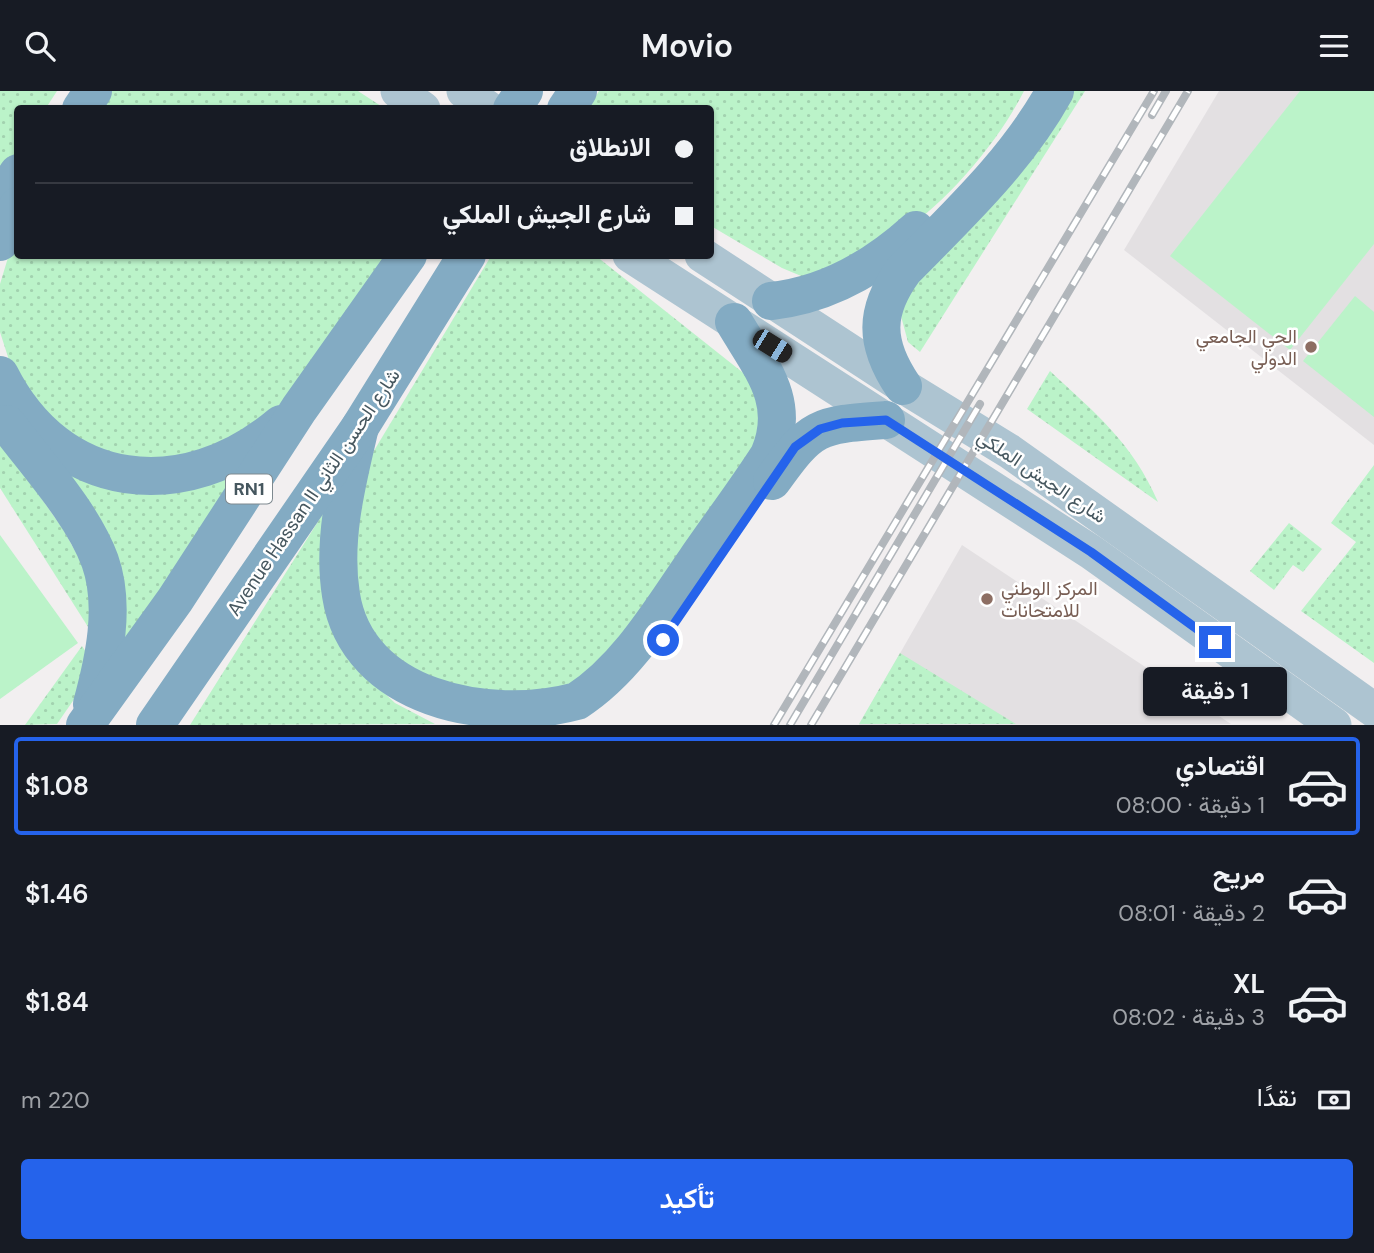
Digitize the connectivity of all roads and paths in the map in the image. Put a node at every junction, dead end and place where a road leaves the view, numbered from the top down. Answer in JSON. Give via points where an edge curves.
{"nodes":[{"id":1,"x":464,"y":91,"type":"edge"},
{"id":2,"x":1030,"y":91,"type":"edge"},
{"id":3,"x":1055,"y":91,"type":"edge"},
{"id":4,"x":483,"y":105,"type":"edge"},
{"id":5,"x":14,"y":179,"type":"edge"},
{"id":6,"x":0,"y":201,"type":"edge"},
{"id":7,"x":14,"y":215,"type":"edge"},
{"id":8,"x":0,"y":242,"type":"edge"},
{"id":9,"x":405,"y":259,"type":"edge"},
{"id":10,"x":465,"y":259,"type":"edge"},
{"id":11,"x":636,"y":259,"type":"edge"},
{"id":12,"x":708,"y":259,"type":"edge"},
{"id":13,"x":771,"y":301,"type":"junction"},
{"id":14,"x":734,"y":322,"type":"junction"},
{"id":15,"x":0,"y":375,"type":"edge"},
{"id":16,"x":903,"y":386,"type":"junction"},
{"id":17,"x":299,"y":409,"type":"junction"},
{"id":18,"x":0,"y":413,"type":"edge"},
{"id":19,"x":360,"y":427,"type":"junction"},
{"id":20,"x":899,"y":428,"type":"junction"},
{"id":21,"x":1374,"y":709,"type":"edge"},
{"id":22,"x":86,"y":723,"type":"edge"},
{"id":23,"x":155,"y":725,"type":"edge"},
{"id":24,"x":566,"y":725,"type":"edge"},
{"id":25,"x":1334,"y":725,"type":"edge"}],
"edges":[{"from":1,"to":4,"type":"main road"},
{"from":2,"to":13,"type":"highway","via":[[953,194],[905,240],[848,279],[797,298]]},
{"from":3,"to":16,"type":"highway","via":[[994,176],[891,287],[880,317],[881,332],[890,367]]},
{"from":5,"to":6,"type":"highway"},
{"from":7,"to":8,"type":"highway"},
{"from":9,"to":17,"type":"highway","number":"RN1"},
{"from":10,"to":19,"type":"highway","name":"Avenue Hassan II شارع الحسن الثاني"},
{"from":11,"to":14,"type":"main road","name":"شارع الجيش الملكي"},
{"from":12,"to":13,"type":"main road","name":"شارع الجيش الملكي"},
{"from":13,"to":16,"type":"main road","name":"شارع الجيش الملكي"},
{"from":14,"to":19,"type":"highway","via":[[771,383],[776,401],[778,434],[769,455],[621,660],[575,702],[546,714],[488,723],[436,711],[394,687],[358,645],[340,594],[339,542]]},
{"from":14,"to":20,"type":"main road","name":"شارع الجيش الملكي"},
{"from":15,"to":17,"type":"highway","via":[[26,419],[43,436],[67,454],[129,476],[180,475],[238,455]]},
{"from":16,"to":21,"type":"main road","name":"شارع الجيش الملكي","via":[[1009,451]]},
{"from":17,"to":22,"type":"highway","number":"RN1","via":[[175,600]]},
{"from":18,"to":22,"type":"highway","via":[[76,518],[100,562],[106,637]]},
{"from":19,"to":23,"type":"highway","name":"Avenue Hassan II شارع الحسن الثاني"},
{"from":20,"to":24,"type":"highway","via":[[842,423],[820,429],[795,447],[649,659],[625,688]]},
{"from":20,"to":25,"type":"main road","name":"شارع الجيش الملكي","via":[[1091,552]]}]}
